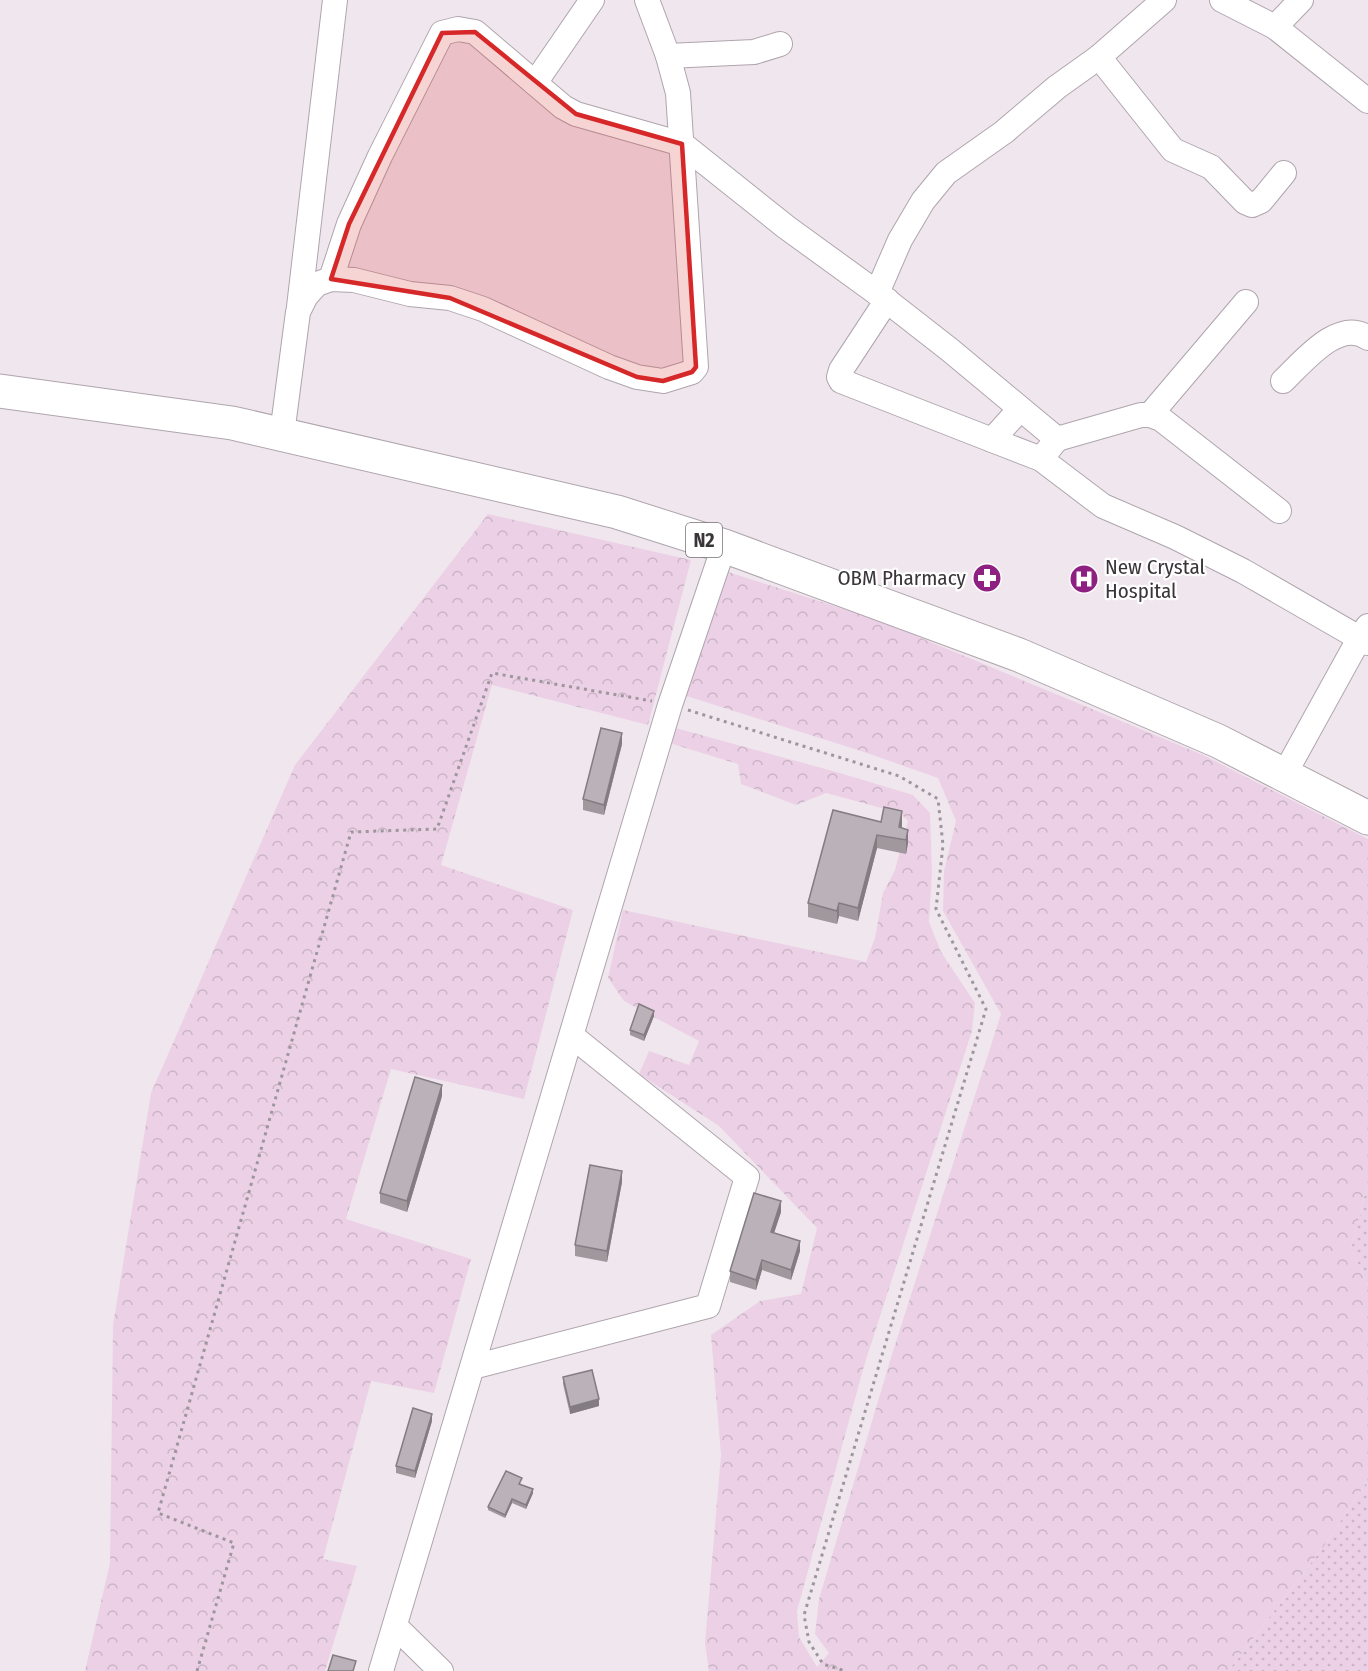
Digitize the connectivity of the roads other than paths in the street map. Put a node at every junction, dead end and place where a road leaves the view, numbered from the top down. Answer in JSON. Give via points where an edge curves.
{"nodes":[{"id":1,"x":335,"y":0,"type":"edge"},
{"id":2,"x":592,"y":0,"type":"edge"},
{"id":3,"x":647,"y":0,"type":"edge"},
{"id":4,"x":1164,"y":0,"type":"edge"},
{"id":5,"x":1222,"y":0,"type":"edge"},
{"id":6,"x":1301,"y":0,"type":"edge"},
{"id":7,"x":1275,"y":27,"type":"junction"},
{"id":8,"x":780,"y":44,"type":"dead end"},
{"id":9,"x":668,"y":56,"type":"junction"},
{"id":10,"x":1099,"y":57,"type":"junction"},
{"id":11,"x":535,"y":83,"type":"junction"},
{"id":12,"x":1368,"y":101,"type":"edge"},
{"id":13,"x":682,"y":144,"type":"junction"},
{"id":14,"x":1284,"y":173,"type":"dead end"},
{"id":15,"x":331,"y":279,"type":"junction"},
{"id":16,"x":882,"y":297,"type":"junction"},
{"id":17,"x":1246,"y":302,"type":"dead end"},
{"id":18,"x":298,"y":312,"type":"junction"},
{"id":19,"x":1368,"y":338,"type":"edge"},
{"id":20,"x":1283,"y":381,"type":"dead end"},
{"id":21,"x":0,"y":391,"type":"edge"},
{"id":22,"x":1020,"y":409,"type":"junction"},
{"id":23,"x":1149,"y":415,"type":"junction"},
{"id":24,"x":282,"y":434,"type":"junction"},
{"id":25,"x":1057,"y":439,"type":"junction"},
{"id":26,"x":992,"y":440,"type":"junction"},
{"id":27,"x":1041,"y":459,"type":"junction"},
{"id":28,"x":1279,"y":511,"type":"dead end"},
{"id":29,"x":724,"y":546,"type":"junction"},
{"id":30,"x":1365,"y":636,"type":"edge"},
{"id":31,"x":1284,"y":775,"type":"junction"},
{"id":32,"x":1368,"y":818,"type":"edge"},
{"id":33,"x":572,"y":1036,"type":"junction"},
{"id":34,"x":473,"y":1367,"type":"junction"},
{"id":35,"x":396,"y":1627,"type":"junction"},
{"id":36,"x":381,"y":1671,"type":"edge"},
{"id":37,"x":441,"y":1671,"type":"edge"}],
"edges":[{"from":1,"to":18,"type":"street"},
{"from":2,"to":11,"type":"street"},
{"from":3,"to":9,"type":"street"},
{"from":4,"to":10,"type":"street"},
{"from":5,"to":7,"type":"street"},
{"from":6,"to":7,"type":"street"},
{"from":7,"to":12,"type":"street"},
{"from":8,"to":9,"type":"street","via":[[754,52]]},
{"from":9,"to":13,"type":"street","via":[[678,93]]},
{"from":10,"to":14,"type":"street","via":[[1173,150],[1211,166],[1245,202],[1252,205],[1261,201]]},
{"from":10,"to":16,"type":"street","via":[[946,173],[923,201],[900,240]]},
{"from":11,"to":13,"type":"street","via":[[576,114]]},
{"from":11,"to":15,"type":"street","via":[[475,32],[458,29],[442,33],[349,224]]},
{"from":13,"to":15,"type":"street","via":[[696,367],[692,372],[663,381],[637,377],[450,298]]},
{"from":13,"to":16,"type":"street"},
{"from":15,"to":18,"type":"street","via":[[317,284]]},
{"from":16,"to":22,"type":"street"},
{"from":16,"to":26,"type":"street","via":[[841,370],[841,381]]},
{"from":17,"to":23,"type":"street"},
{"from":18,"to":24,"type":"street"},
{"from":19,"to":20,"type":"street","via":[[1360,332],[1329,339]]},
{"from":21,"to":24,"type":"highway","number":"N2","via":[[232,423]]},
{"from":22,"to":25,"type":"street"},
{"from":22,"to":26,"type":"street"},
{"from":23,"to":25,"type":"street"},
{"from":23,"to":28,"type":"street","via":[[1161,419]]},
{"from":24,"to":29,"type":"highway","number":"N2","via":[[617,512]]},
{"from":25,"to":27,"type":"street"},
{"from":26,"to":27,"type":"street"},
{"from":27,"to":30,"type":"street","via":[[1103,506],[1175,537]]},
{"from":29,"to":31,"type":"highway","number":"N2","via":[[1019,655],[1218,741]]},
{"from":29,"to":33,"type":"street","via":[[670,705]]},
{"from":30,"to":31,"type":"street"},
{"from":31,"to":32,"type":"highway","number":"N2"},
{"from":33,"to":34,"type":"street"},
{"from":33,"to":34,"type":"street","via":[[747,1176],[708,1306]]},
{"from":34,"to":35,"type":"street"},
{"from":35,"to":36,"type":"street"},
{"from":35,"to":37,"type":"street"}]}
